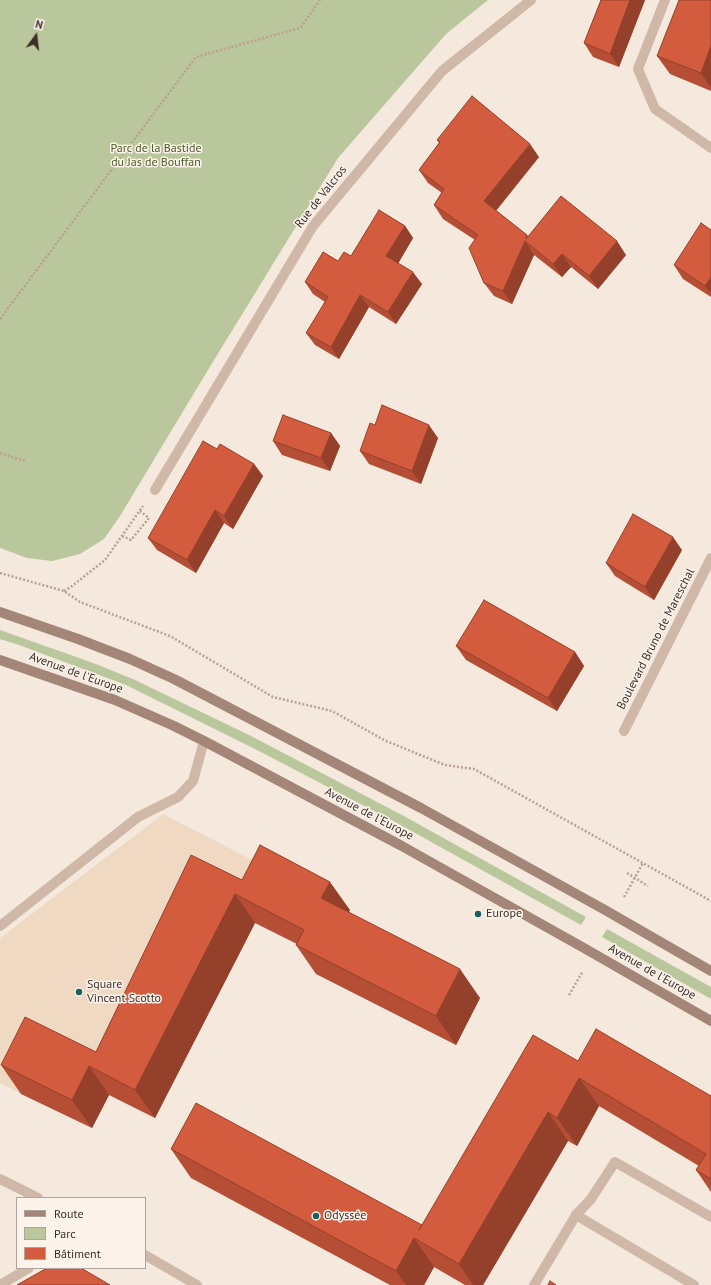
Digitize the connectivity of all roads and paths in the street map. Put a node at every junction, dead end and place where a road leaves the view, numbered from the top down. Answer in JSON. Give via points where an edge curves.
{"nodes":[{"id":1,"x":320,"y":0,"type":"edge"},
{"id":2,"x":531,"y":0,"type":"edge"},
{"id":3,"x":665,"y":0,"type":"edge"},
{"id":4,"x":711,"y":148,"type":"edge"},
{"id":5,"x":0,"y":319,"type":"edge"},
{"id":6,"x":0,"y":453,"type":"edge"},
{"id":7,"x":25,"y":461,"type":"dead end"},
{"id":8,"x":155,"y":490,"type":"joint"},
{"id":9,"x":140,"y":511,"type":"junction"},
{"id":10,"x":122,"y":536,"type":"junction"},
{"id":11,"x":711,"y":558,"type":"edge"},
{"id":12,"x":0,"y":573,"type":"edge"},
{"id":13,"x":64,"y":591,"type":"junction"},
{"id":14,"x":0,"y":612,"type":"edge"},
{"id":15,"x":0,"y":660,"type":"edge"},
{"id":16,"x":624,"y":731,"type":"dead end"},
{"id":17,"x":204,"y":741,"type":"junction"},
{"id":18,"x":643,"y":863,"type":"junction"},
{"id":19,"x":627,"y":873,"type":"dead end"},
{"id":20,"x":635,"y":878,"type":"junction"},
{"id":21,"x":648,"y":886,"type":"dead end"},
{"id":22,"x":624,"y":899,"type":"dead end"},
{"id":23,"x":711,"y":901,"type":"edge"},
{"id":24,"x":0,"y":926,"type":"edge"},
{"id":25,"x":586,"y":966,"type":"dead end"},
{"id":26,"x":711,"y":971,"type":"edge"},
{"id":27,"x":569,"y":994,"type":"dead end"},
{"id":28,"x":711,"y":1021,"type":"edge"},
{"id":29,"x":0,"y":1179,"type":"edge"},
{"id":30,"x":36,"y":1197,"type":"edge"},
{"id":31,"x":576,"y":1215,"type":"junction"},
{"id":32,"x":711,"y":1217,"type":"edge"},
{"id":33,"x":146,"y":1256,"type":"edge"},
{"id":34,"x":27,"y":1269,"type":"edge"},
{"id":35,"x":0,"y":1285,"type":"edge"},
{"id":36,"x":197,"y":1285,"type":"edge"},
{"id":37,"x":534,"y":1285,"type":"edge"},
{"id":38,"x":694,"y":1285,"type":"edge"}],
"edges":[{"from":1,"to":5,"type":"path","via":[[300,28],[196,57]]},
{"from":2,"to":8,"type":"street","name":"Rue de Valcros","via":[[442,71],[313,226]]},
{"from":3,"to":4,"type":"street","via":[[638,69],[655,109]]},
{"from":6,"to":7,"type":"path"},
{"from":8,"to":9,"type":"path"},
{"from":9,"to":10,"type":"path"},
{"from":9,"to":10,"type":"path","via":[[149,518],[132,540]]},
{"from":10,"to":13,"type":"path","via":[[105,560]]},
{"from":11,"to":16,"type":"street","name":"Boulevard Bruno de Mareschal"},
{"from":12,"to":13,"type":"path"},
{"from":13,"to":18,"type":"path","via":[[80,602],[170,636],[273,697],[332,711],[386,741],[445,765],[474,769]]},
{"from":14,"to":26,"type":"main road","via":[[130,659],[174,679],[420,808]]},
{"from":15,"to":17,"type":"main road","name":"Avenue de l'Europe","via":[[115,700]]},
{"from":17,"to":24,"type":"street","via":[[193,781],[178,797],[138,817]]},
{"from":17,"to":28,"type":"main road","name":"Avenue de l'Europe","via":[[400,845]]},
{"from":18,"to":20,"type":"path"},
{"from":18,"to":23,"type":"path"},
{"from":19,"to":20,"type":"path"},
{"from":20,"to":21,"type":"path"},
{"from":20,"to":22,"type":"path"},
{"from":25,"to":27,"type":"path"},
{"from":29,"to":30,"type":"street"},
{"from":31,"to":32,"type":"street","via":[[591,1199],[615,1162]]},
{"from":31,"to":37,"type":"street"},
{"from":31,"to":38,"type":"street"},
{"from":33,"to":36,"type":"street"},
{"from":34,"to":35,"type":"street"}]}
